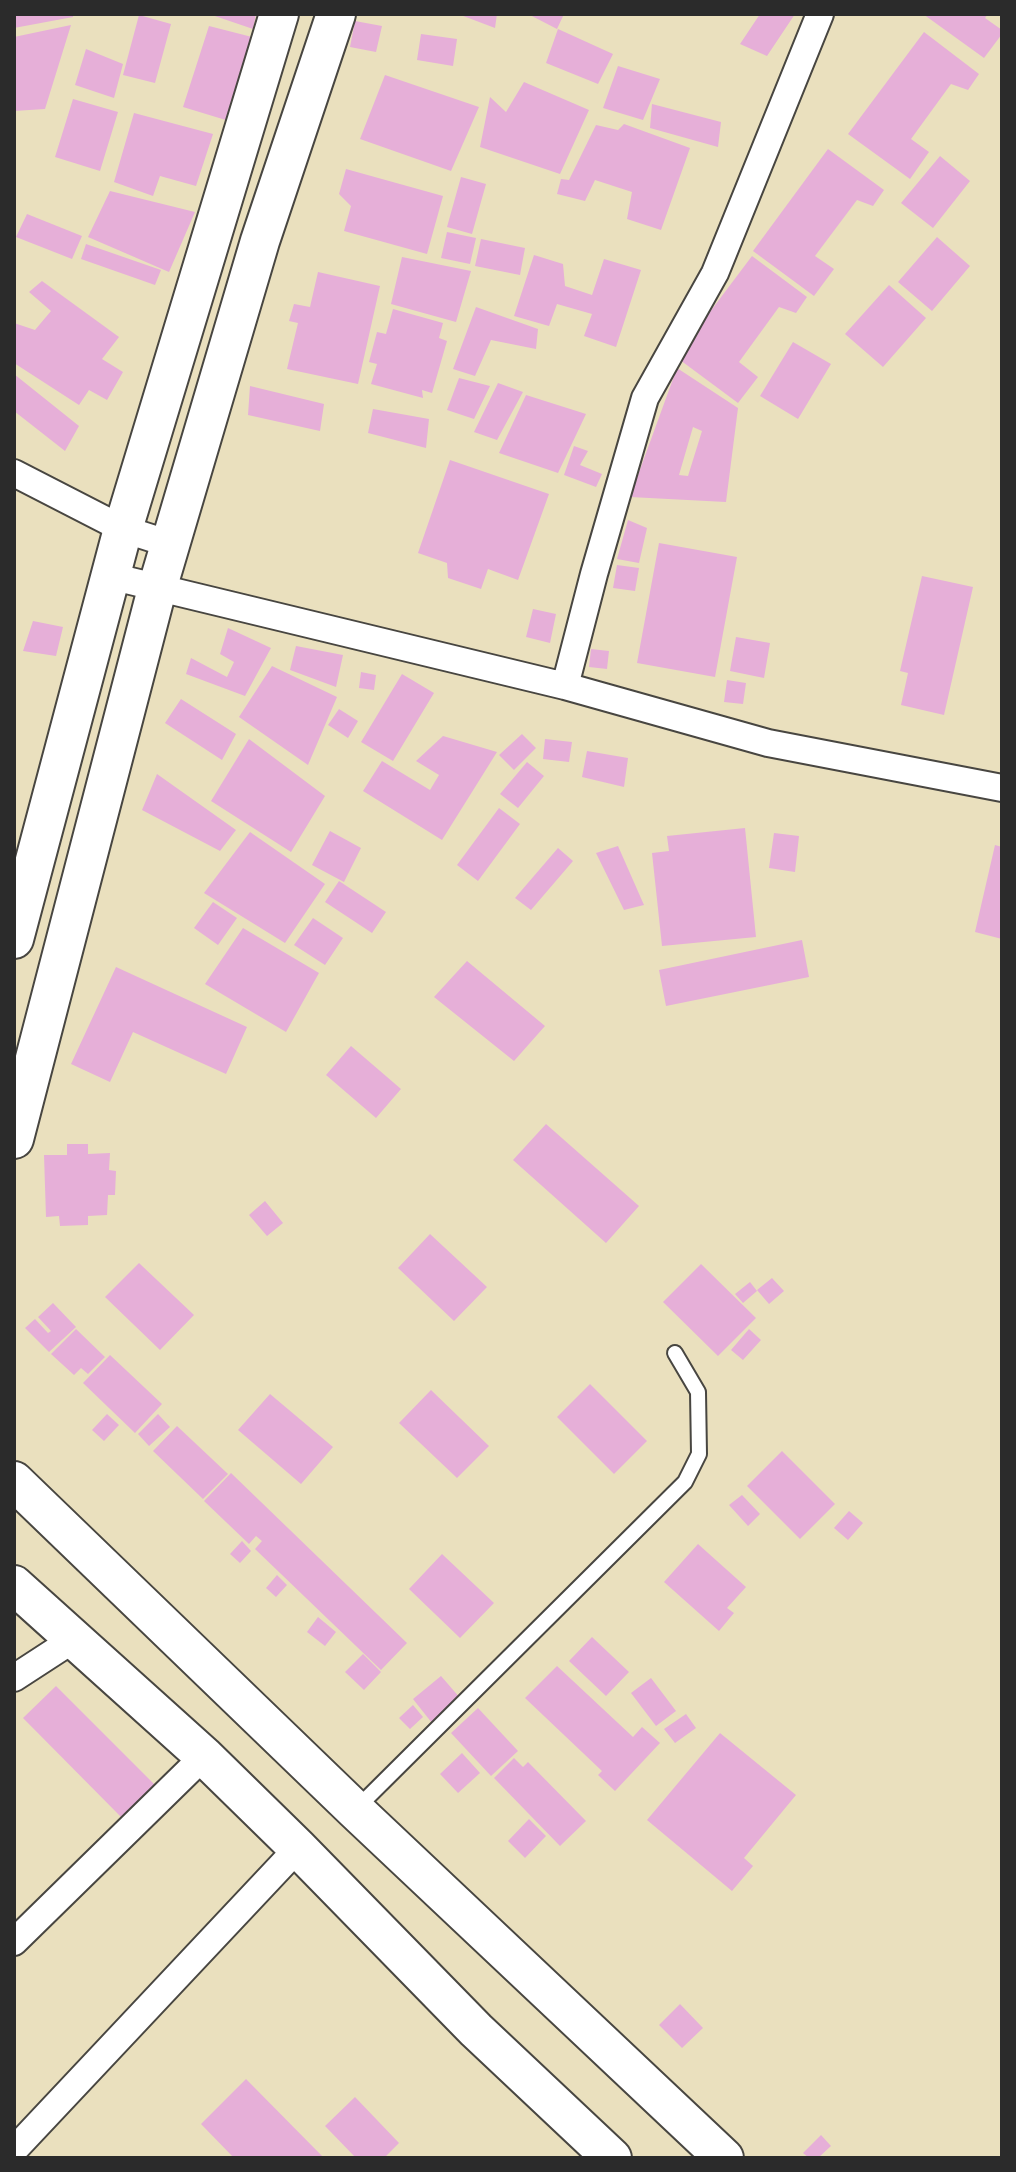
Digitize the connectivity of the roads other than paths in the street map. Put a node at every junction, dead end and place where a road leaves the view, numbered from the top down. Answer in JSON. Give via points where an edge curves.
{"nodes":[{"id":1,"x":279,"y":14,"type":"edge"},
{"id":2,"x":336,"y":14,"type":"edge"},
{"id":3,"x":820,"y":14,"type":"edge"},
{"id":4,"x":14,"y":473,"type":"edge"},
{"id":5,"x":123,"y":529,"type":"junction"},
{"id":6,"x":170,"y":544,"type":"junction"},
{"id":7,"x":110,"y":576,"type":"junction"},
{"id":8,"x":157,"y":589,"type":"junction"},
{"id":9,"x":565,"y":686,"type":"junction"},
{"id":10,"x":1002,"y":788,"type":"edge"},
{"id":11,"x":14,"y":939,"type":"edge"},
{"id":12,"x":14,"y":1139,"type":"edge"},
{"id":13,"x":675,"y":1353,"type":"dead end"},
{"id":14,"x":14,"y":1481,"type":"edge"},
{"id":15,"x":14,"y":1585,"type":"edge"},
{"id":16,"x":74,"y":1639,"type":"junction"},
{"id":17,"x":14,"y":1678,"type":"edge"},
{"id":18,"x":204,"y":1756,"type":"junction"},
{"id":19,"x":355,"y":1810,"type":"junction"},
{"id":20,"x":298,"y":1848,"type":"junction"},
{"id":21,"x":14,"y":1942,"type":"edge"},
{"id":22,"x":14,"y":2150,"type":"edge"},
{"id":23,"x":612,"y":2158,"type":"edge"},
{"id":24,"x":724,"y":2158,"type":"edge"}],
"edges":[{"from":1,"to":5,"type":"street"},
{"from":2,"to":6,"type":"street","via":[[260,241]]},
{"from":3,"to":9,"type":"street","via":[[715,273],[645,398]]},
{"from":4,"to":5,"type":"street"},
{"from":5,"to":6,"type":"street"},
{"from":5,"to":7,"type":"street"},
{"from":6,"to":8,"type":"street"},
{"from":7,"to":8,"type":"street"},
{"from":7,"to":11,"type":"street"},
{"from":8,"to":9,"type":"street"},
{"from":8,"to":12,"type":"street"},
{"from":9,"to":10,"type":"street","via":[[768,743]]},
{"from":13,"to":19,"type":"lane","via":[[698,1392],[699,1454],[685,1482]]},
{"from":14,"to":19,"type":"street"},
{"from":15,"to":16,"type":"street"},
{"from":16,"to":17,"type":"street"},
{"from":16,"to":18,"type":"street"},
{"from":18,"to":20,"type":"street"},
{"from":18,"to":21,"type":"street"},
{"from":19,"to":24,"type":"street"},
{"from":20,"to":22,"type":"street"},
{"from":20,"to":23,"type":"street","via":[[476,2030]]}]}
